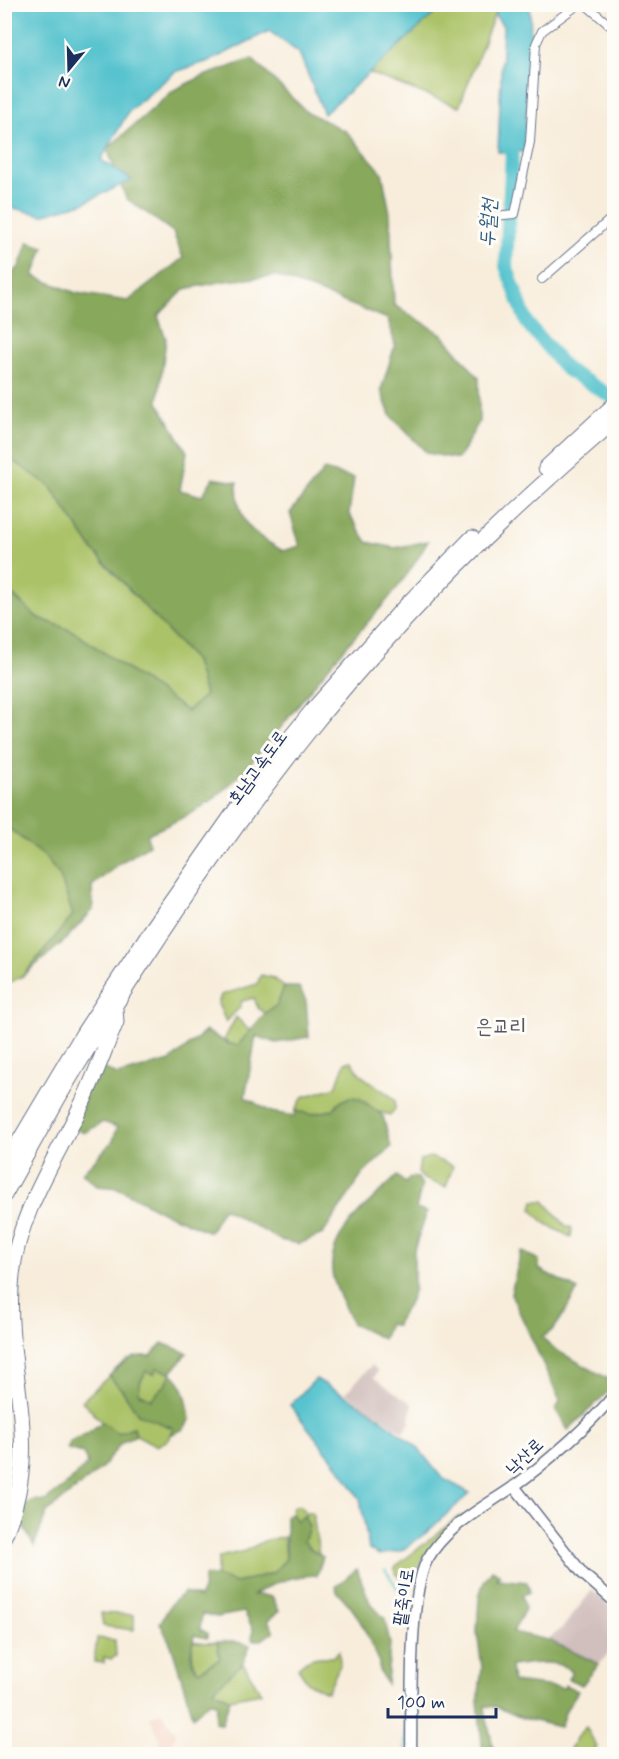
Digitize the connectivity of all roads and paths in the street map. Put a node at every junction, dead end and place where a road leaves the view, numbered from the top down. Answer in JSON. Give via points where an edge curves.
{"nodes":[{"id":1,"x":579,"y":4,"type":"edge"},
{"id":2,"x":585,"y":4,"type":"edge"},
{"id":3,"x":615,"y":29,"type":"edge"},
{"id":4,"x":615,"y":216,"type":"edge"},
{"id":5,"x":483,"y":217,"type":"dead end"},
{"id":6,"x":542,"y":279,"type":"dead end"},
{"id":7,"x":615,"y":405,"type":"edge"},
{"id":8,"x":604,"y":425,"type":"edge"},
{"id":9,"x":115,"y":1006,"type":"junction"},
{"id":10,"x":4,"y":1167,"type":"edge"},
{"id":11,"x":4,"y":1195,"type":"edge"},
{"id":12,"x":615,"y":1395,"type":"edge"},
{"id":13,"x":514,"y":1486,"type":"junction"},
{"id":14,"x":4,"y":1536,"type":"edge"},
{"id":15,"x":615,"y":1601,"type":"edge"},
{"id":16,"x":411,"y":1755,"type":"edge"}],
"edges":[{"from":1,"to":5,"type":"street","via":[[542,31],[536,44],[530,142],[515,214]]},
{"from":2,"to":3,"type":"street"},
{"from":4,"to":6,"type":"street"},
{"from":7,"to":8,"type":"highway","name":"호남고속도로"},
{"from":8,"to":9,"type":"highway","name":"호남고속도로","via":[[465,560],[304,738]]},
{"from":8,"to":10,"type":"highway","name":"호남고속도로","via":[[454,555],[312,711],[264,770],[89,1024]]},
{"from":9,"to":11,"type":"highway","name":"호남고속도로"},
{"from":9,"to":14,"type":"highway","via":[[116,1022],[32,1206],[16,1250],[10,1306],[24,1466],[15,1510]]},
{"from":12,"to":13,"type":"street","name":"낙산로"},
{"from":13,"to":15,"type":"street","name":"낙산로","via":[[583,1574]]},
{"from":13,"to":16,"type":"street","name":"팥죽이로","via":[[474,1511],[438,1544],[426,1562],[418,1588],[414,1637]]}]}
